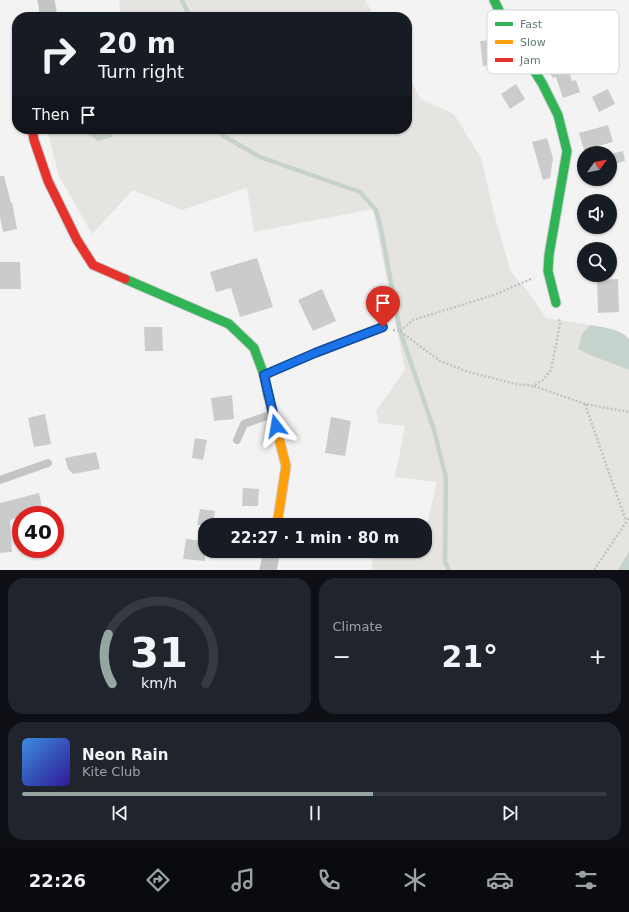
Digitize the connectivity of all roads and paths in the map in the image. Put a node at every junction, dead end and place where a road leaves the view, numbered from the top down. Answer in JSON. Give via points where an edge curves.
{"nodes":[{"id":1,"x":46,"y":0,"type":"edge"},
{"id":2,"x":494,"y":0,"type":"edge"},
{"id":3,"x":499,"y":10,"type":"edge"},
{"id":4,"x":48,"y":12,"type":"edge"},
{"id":5,"x":536,"y":74,"type":"edge"},
{"id":6,"x":33,"y":134,"type":"edge"},
{"id":7,"x":548,"y":271,"type":"junction"},
{"id":8,"x":556,"y":303,"type":"joint"},
{"id":9,"x":383,"y":327,"type":"joint"},
{"id":10,"x":400,"y":331,"type":"junction"},
{"id":11,"x":264,"y":375,"type":"junction"},
{"id":12,"x":533,"y":386,"type":"junction"},
{"id":13,"x":585,"y":404,"type":"junction"},
{"id":14,"x":629,"y":412,"type":"edge"},
{"id":15,"x":272,"y":413,"type":"junction"},
{"id":16,"x":237,"y":440,"type":"dead end"},
{"id":17,"x":48,"y":463,"type":"dead end"},
{"id":18,"x":0,"y":480,"type":"edge"},
{"id":19,"x":278,"y":518,"type":"edge"},
{"id":20,"x":629,"y":518,"type":"edge"},
{"id":21,"x":626,"y":521,"type":"junction"},
{"id":22,"x":271,"y":558,"type":"edge"},
{"id":23,"x":268,"y":570,"type":"edge"},
{"id":24,"x":594,"y":570,"type":"edge"}],
"edges":[{"from":1,"to":4,"type":"street"},
{"from":2,"to":3,"type":"street"},
{"from":5,"to":7,"type":"street","via":[[558,115],[567,151]]},
{"from":6,"to":11,"type":"street","via":[[48,181],[77,240],[93,265],[229,324],[254,348]]},
{"from":7,"to":8,"type":"street"},
{"from":7,"to":10,"type":"path","via":[[494,295],[413,320]]},
{"from":8,"to":12,"type":"path","via":[[560,324],[551,370],[543,380]]},
{"from":9,"to":10,"type":"path"},
{"from":9,"to":11,"type":"lane"},
{"from":10,"to":12,"type":"path","via":[[440,361],[469,372]]},
{"from":11,"to":15,"type":"street"},
{"from":12,"to":13,"type":"path"},
{"from":13,"to":14,"type":"path"},
{"from":13,"to":21,"type":"path"},
{"from":15,"to":16,"type":"lane","via":[[244,424]]},
{"from":15,"to":19,"type":"street","via":[[286,466]]},
{"from":17,"to":18,"type":"lane"},
{"from":20,"to":21,"type":"path"},
{"from":21,"to":24,"type":"path"},
{"from":22,"to":23,"type":"street"}]}
